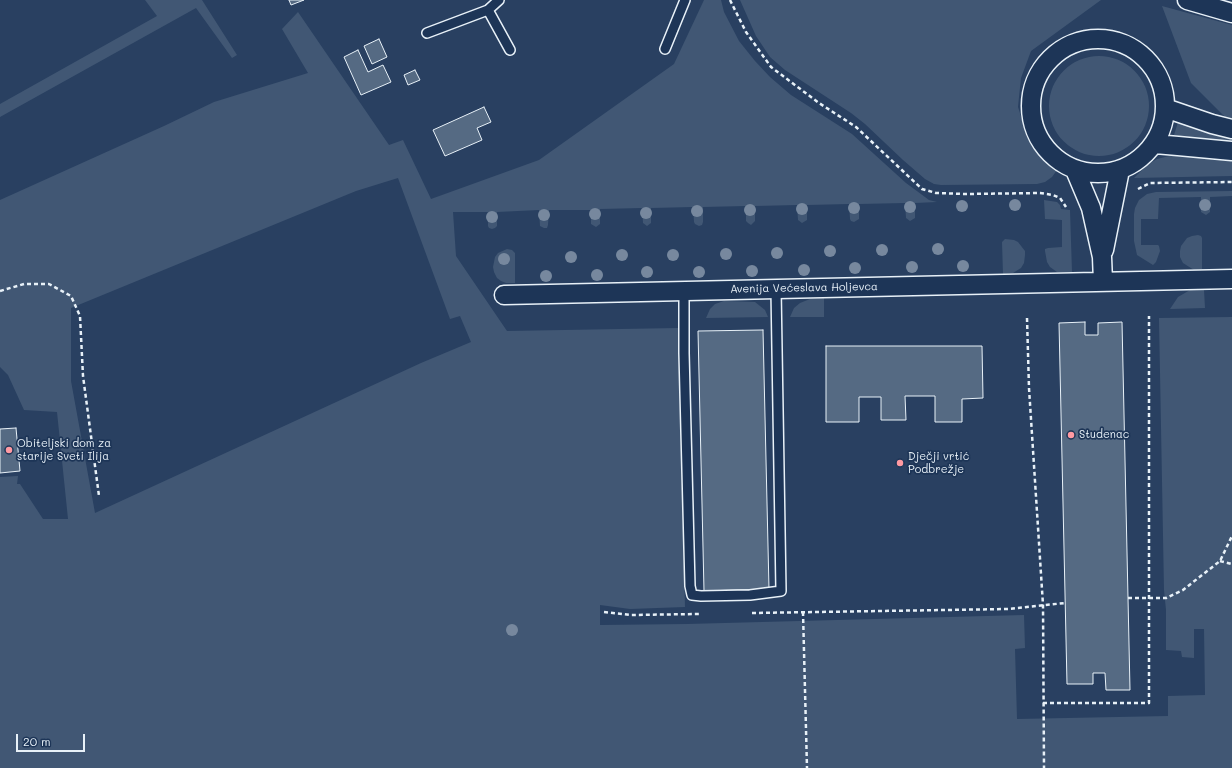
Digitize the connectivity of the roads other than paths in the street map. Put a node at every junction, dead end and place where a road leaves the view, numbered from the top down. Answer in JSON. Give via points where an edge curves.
{"nodes":[{"id":1,"x":499,"y":0,"type":"edge"},
{"id":2,"x":685,"y":0,"type":"edge"},
{"id":3,"x":1187,"y":0,"type":"edge"},
{"id":4,"x":488,"y":10,"type":"junction"},
{"id":5,"x":1232,"y":13,"type":"edge"},
{"id":6,"x":427,"y":33,"type":"dead end"},
{"id":7,"x":665,"y":49,"type":"dead end"},
{"id":8,"x":510,"y":50,"type":"dead end"},
{"id":9,"x":1166,"y":108,"type":"junction"},
{"id":10,"x":1232,"y":129,"type":"edge"},
{"id":11,"x":1155,"y":144,"type":"junction"},
{"id":12,"x":1232,"y":151,"type":"edge"},
{"id":13,"x":1075,"y":170,"type":"junction"},
{"id":14,"x":1120,"y":170,"type":"junction"},
{"id":15,"x":1102,"y":257,"type":"junction"},
{"id":16,"x":1232,"y":279,"type":"edge"},
{"id":17,"x":1103,"y":282,"type":"junction"},
{"id":18,"x":776,"y":289,"type":"junction"},
{"id":19,"x":684,"y":291,"type":"junction"},
{"id":20,"x":504,"y":295,"type":"dead end"}],
"edges":[{"from":1,"to":4,"type":"lane"},
{"from":2,"to":7,"type":"lane"},
{"from":3,"to":5,"type":"street"},
{"from":4,"to":6,"type":"lane"},
{"from":4,"to":8,"type":"lane"},
{"from":9,"to":10,"type":"street"},
{"from":9,"to":11,"type":"street","via":[[1163,126]]},
{"from":9,"to":13,"type":"street","via":[[1163,86],[1152,65],[1136,50],[1115,40],[1092,39],[1070,44],[1051,57],[1038,76],[1031,98],[1032,120],[1040,141],[1055,159]]},
{"from":11,"to":12,"type":"street"},
{"from":11,"to":14,"type":"street","via":[[1140,159]]},
{"from":13,"to":14,"type":"street","via":[[1098,174]]},
{"from":13,"to":15,"type":"street","via":[[1091,208]]},
{"from":14,"to":15,"type":"street"},
{"from":15,"to":17,"type":"street"},
{"from":16,"to":17,"type":"street","name":"Avenija Većeslava Holjevca"},
{"from":17,"to":18,"type":"street","name":"Avenija Većeslava Holjevca"},
{"from":18,"to":19,"type":"street","name":"Avenija Većeslava Holjevca"},
{"from":18,"to":19,"type":"lane","via":[[781,591],[750,595],[692,595],[690,586]]},
{"from":19,"to":20,"type":"street","name":"Avenija Većeslava Holjevca"}]}
